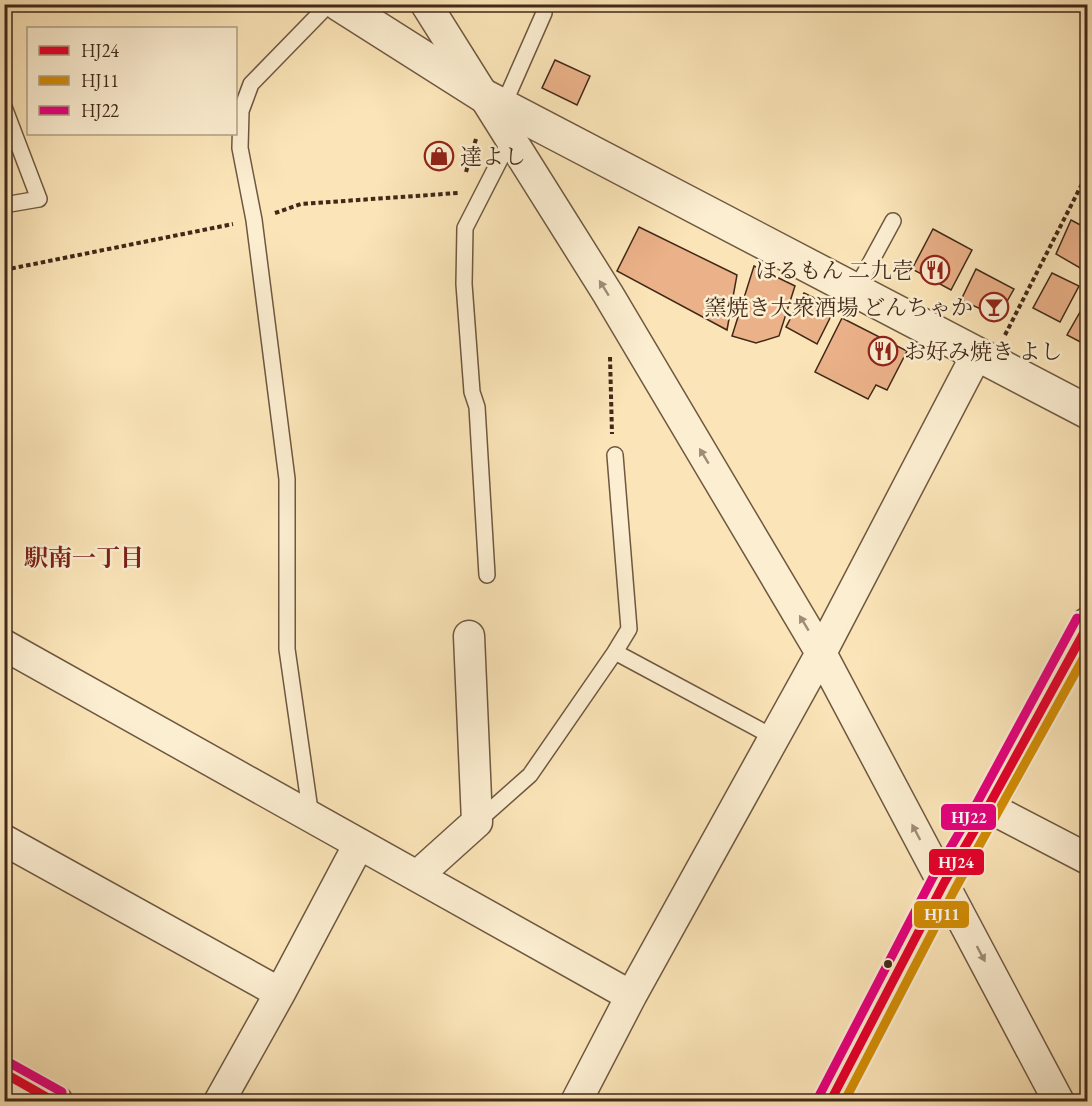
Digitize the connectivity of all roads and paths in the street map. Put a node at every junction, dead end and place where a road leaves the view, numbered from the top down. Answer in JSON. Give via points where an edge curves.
{"nodes":[{"id":1,"x":329,"y":4,"type":"edge"},
{"id":2,"x":339,"y":4,"type":"edge"},
{"id":3,"x":426,"y":4,"type":"edge"},
{"id":4,"x":544,"y":13,"type":"dead end"},
{"id":5,"x":4,"y":107,"type":"edge"},
{"id":6,"x":505,"y":114,"type":"junction"},
{"id":7,"x":1088,"y":184,"type":"edge"},
{"id":8,"x":4,"y":205,"type":"edge"},
{"id":9,"x":893,"y":220,"type":"dead end"},
{"id":10,"x":855,"y":291,"type":"junction"},
{"id":11,"x":989,"y":349,"type":"junction"},
{"id":12,"x":609,"y":352,"type":"dead end"},
{"id":13,"x":1088,"y":412,"type":"edge"},
{"id":14,"x":615,"y":455,"type":"joint"},
{"id":15,"x":487,"y":575,"type":"dead end"},
{"id":16,"x":1088,"y":624,"type":"edge"},
{"id":17,"x":469,"y":636,"type":"dead end"},
{"id":18,"x":4,"y":645,"type":"edge"},
{"id":19,"x":615,"y":652,"type":"junction"},
{"id":20,"x":821,"y":653,"type":"junction"},
{"id":21,"x":775,"y":738,"type":"junction"},
{"id":22,"x":988,"y":807,"type":"junction"},
{"id":23,"x":311,"y":817,"type":"junction"},
{"id":24,"x":477,"y":822,"type":"junction"},
{"id":25,"x":4,"y":840,"type":"edge"},
{"id":26,"x":359,"y":844,"type":"junction"},
{"id":27,"x":1088,"y":859,"type":"edge"},
{"id":28,"x":417,"y":876,"type":"junction"},
{"id":29,"x":944,"y":883,"type":"junction"},
{"id":30,"x":280,"y":993,"type":"junction"},
{"id":31,"x":631,"y":996,"type":"junction"},
{"id":32,"x":4,"y":1073,"type":"edge"},
{"id":33,"x":56,"y":1101,"type":"edge"},
{"id":34,"x":219,"y":1101,"type":"edge"},
{"id":35,"x":576,"y":1101,"type":"edge"},
{"id":36,"x":830,"y":1101,"type":"edge"},
{"id":37,"x":1059,"y":1101,"type":"edge"}],
"edges":[{"from":1,"to":23,"type":"lane","via":[[251,84],[241,111],[240,129],[287,479],[287,649]]},
{"from":2,"to":6,"type":"street"},
{"from":3,"to":6,"type":"street"},
{"from":4,"to":6,"type":"lane"},
{"from":5,"to":8,"type":"lane","via":[[39,199]]},
{"from":6,"to":10,"type":"street"},
{"from":6,"to":15,"type":"lane","via":[[465,228],[464,284],[472,392],[477,407]]},
{"from":20,"to":6,"type":"street","one_way":true},
{"from":7,"to":11,"type":"path","via":[[1083,182]]},
{"from":9,"to":10,"type":"lane"},
{"from":10,"to":11,"type":"street"},
{"from":11,"to":13,"type":"street"},
{"from":11,"to":20,"type":"street"},
{"from":12,"to":14,"type":"path"},
{"from":14,"to":19,"type":"lane","via":[[629,629]]},
{"from":16,"to":22,"type":"street"},
{"from":17,"to":24,"type":"street"},
{"from":18,"to":23,"type":"street"},
{"from":19,"to":21,"type":"lane"},
{"from":19,"to":24,"type":"lane","via":[[530,776]]},
{"from":20,"to":21,"type":"street"},
{"from":29,"to":20,"type":"street","one_way":true},
{"from":21,"to":31,"type":"street"},
{"from":22,"to":27,"type":"street"},
{"from":22,"to":29,"type":"street"},
{"from":23,"to":26,"type":"street"},
{"from":24,"to":28,"type":"street"},
{"from":25,"to":30,"type":"street"},
{"from":26,"to":28,"type":"street"},
{"from":26,"to":30,"type":"street"},
{"from":28,"to":31,"type":"street"},
{"from":29,"to":36,"type":"street"},
{"from":29,"to":37,"type":"street","one_way":true},
{"from":30,"to":34,"type":"street"},
{"from":31,"to":35,"type":"street"},
{"from":32,"to":33,"type":"street"}]}
